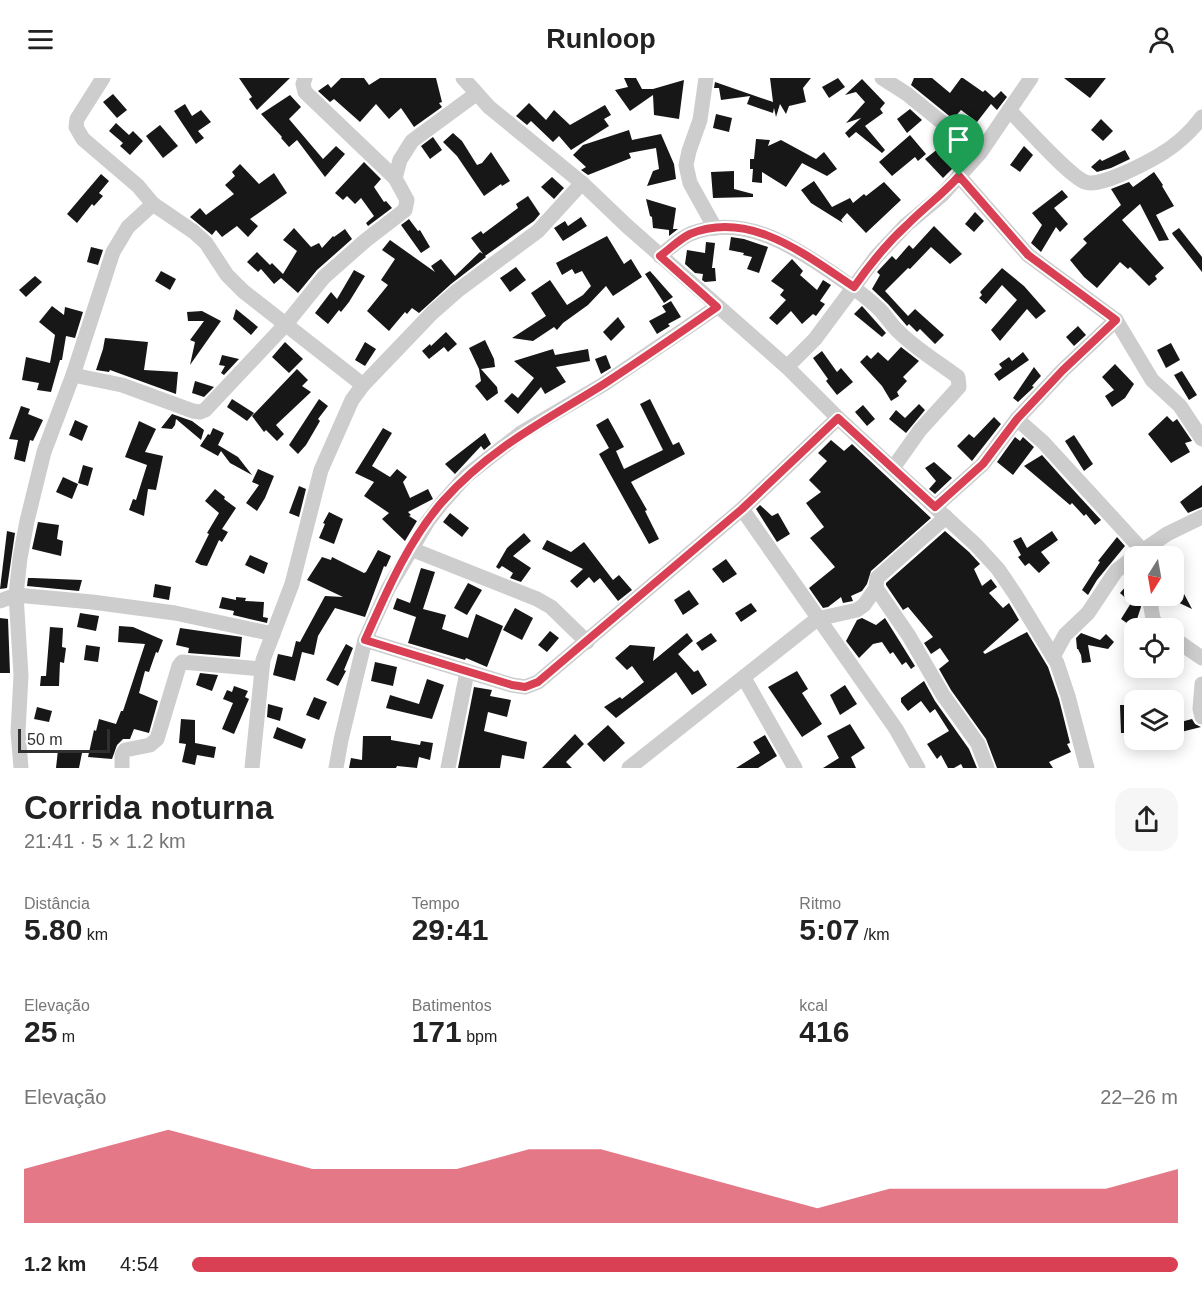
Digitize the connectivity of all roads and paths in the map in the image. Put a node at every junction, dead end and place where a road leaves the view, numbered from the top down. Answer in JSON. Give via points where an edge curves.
{"nodes":[{"id":1,"x":103,"y":78,"type":"edge"},
{"id":2,"x":305,"y":78,"type":"edge"},
{"id":3,"x":463,"y":78,"type":"edge"},
{"id":4,"x":706,"y":78,"type":"edge"},
{"id":5,"x":882,"y":78,"type":"edge"},
{"id":6,"x":1030,"y":78,"type":"edge"},
{"id":7,"x":476,"y":94,"type":"junction"},
{"id":8,"x":1009,"y":110,"type":"junction"},
{"id":9,"x":1202,"y":117,"type":"edge"},
{"id":10,"x":980,"y":153,"type":"junction"},
{"id":11,"x":959,"y":176,"type":"junction"},
{"id":12,"x":395,"y":178,"type":"junction"},
{"id":13,"x":582,"y":183,"type":"junction"},
{"id":14,"x":153,"y":204,"type":"junction"},
{"id":15,"x":715,"y":228,"type":"junction"},
{"id":16,"x":660,"y":256,"type":"junction"},
{"id":17,"x":854,"y":287,"type":"junction"},
{"id":18,"x":717,"y":307,"type":"junction"},
{"id":19,"x":1116,"y":320,"type":"junction"},
{"id":20,"x":285,"y":324,"type":"junction"},
{"id":21,"x":787,"y":367,"type":"junction"},
{"id":22,"x":73,"y":375,"type":"junction"},
{"id":23,"x":363,"y":385,"type":"junction"},
{"id":24,"x":838,"y":418,"type":"junction"},
{"id":25,"x":1017,"y":419,"type":"junction"},
{"id":26,"x":1202,"y":439,"type":"edge"},
{"id":27,"x":893,"y":468,"type":"junction"},
{"id":28,"x":742,"y":509,"type":"junction"},
{"id":29,"x":941,"y":512,"type":"junction"},
{"id":30,"x":1202,"y":517,"type":"edge"},
{"id":31,"x":1124,"y":546,"type":"edge"},
{"id":32,"x":1150,"y":546,"type":"edge"},
{"id":33,"x":411,"y":549,"type":"junction"},
{"id":34,"x":1124,"y":569,"type":"edge"},
{"id":35,"x":876,"y":588,"type":"junction"},
{"id":36,"x":16,"y":595,"type":"junction"},
{"id":37,"x":0,"y":601,"type":"edge"},
{"id":38,"x":817,"y":618,"type":"junction"},
{"id":39,"x":273,"y":634,"type":"junction"},
{"id":40,"x":365,"y":640,"type":"junction"},
{"id":41,"x":587,"y":642,"type":"junction"},
{"id":42,"x":1184,"y":646,"type":"edge"},
{"id":43,"x":1053,"y":657,"type":"junction"},
{"id":44,"x":1202,"y":658,"type":"edge"},
{"id":45,"x":261,"y":669,"type":"junction"},
{"id":46,"x":467,"y":672,"type":"junction"},
{"id":47,"x":744,"y":678,"type":"junction"},
{"id":48,"x":1202,"y":684,"type":"edge"},
{"id":49,"x":1202,"y":717,"type":"edge"},
{"id":50,"x":21,"y":768,"type":"edge"},
{"id":51,"x":122,"y":768,"type":"edge"},
{"id":52,"x":252,"y":768,"type":"edge"},
{"id":53,"x":336,"y":768,"type":"edge"},
{"id":54,"x":448,"y":768,"type":"edge"},
{"id":55,"x":629,"y":768,"type":"edge"},
{"id":56,"x":795,"y":768,"type":"edge"},
{"id":57,"x":918,"y":768,"type":"edge"},
{"id":58,"x":987,"y":768,"type":"edge"},
{"id":59,"x":1087,"y":768,"type":"edge"}],
"edges":[{"from":1,"to":14,"type":"street","via":[[85,104],[76,127],[83,139]]},
{"from":2,"to":12,"type":"street","via":[[305,92]]},
{"from":3,"to":7,"type":"street"},
{"from":4,"to":15,"type":"street","via":[[686,165],[690,183]]},
{"from":5,"to":10,"type":"street"},
{"from":6,"to":8,"type":"street"},
{"from":7,"to":12,"type":"street","via":[[412,141]]},
{"from":7,"to":13,"type":"street"},
{"from":8,"to":9,"type":"street","via":[[1070,171],[1090,184],[1157,157]]},
{"from":8,"to":10,"type":"street"},
{"from":10,"to":11,"type":"street"},
{"from":11,"to":17,"type":"street","via":[[890,241]]},
{"from":11,"to":19,"type":"street","via":[[1028,255]]},
{"from":12,"to":20,"type":"street","via":[[407,200],[405,210],[324,277]]},
{"from":13,"to":16,"type":"street"},
{"from":13,"to":23,"type":"street","via":[[538,231],[432,313]]},
{"from":14,"to":20,"type":"street","via":[[194,231],[243,291]]},
{"from":14,"to":22,"type":"street","via":[[128,227],[113,252]]},
{"from":15,"to":16,"type":"street","via":[[692,234]]},
{"from":15,"to":17,"type":"street","via":[[762,233],[778,239]]},
{"from":16,"to":18,"type":"street"},
{"from":17,"to":21,"type":"street","via":[[815,339]]},
{"from":17,"to":27,"type":"street","via":[[898,331],[958,377],[959,387],[920,430]]},
{"from":18,"to":21,"type":"street"},
{"from":18,"to":33,"type":"street","via":[[500,448],[441,503]]},
{"from":19,"to":25,"type":"street"},
{"from":19,"to":26,"type":"street","via":[[1152,380],[1180,406]]},
{"from":20,"to":22,"type":"street","via":[[200,412],[122,385]]},
{"from":20,"to":23,"type":"street"},
{"from":21,"to":24,"type":"street"},
{"from":22,"to":36,"type":"street","via":[[45,452],[27,521]]},
{"from":23,"to":39,"type":"street","via":[[352,400],[321,470],[292,584]]},
{"from":24,"to":27,"type":"street"},
{"from":24,"to":28,"type":"street"},
{"from":25,"to":29,"type":"street"},
{"from":25,"to":31,"type":"street","via":[[1043,442]]},
{"from":27,"to":29,"type":"street"},
{"from":28,"to":38,"type":"street"},
{"from":28,"to":41,"type":"street"},
{"from":29,"to":35,"type":"street","via":[[877,578]]},
{"from":29,"to":43,"type":"street","via":[[998,569]]},
{"from":30,"to":32,"type":"street"},
{"from":33,"to":40,"type":"street"},
{"from":33,"to":41,"type":"street","via":[[537,599]]},
{"from":34,"to":43,"type":"street","via":[[1065,635]]},
{"from":35,"to":38,"type":"street","via":[[857,610]]},
{"from":35,"to":58,"type":"street","via":[[978,744]]},
{"from":36,"to":37,"type":"street"},
{"from":36,"to":39,"type":"street","via":[[175,613]]},
{"from":36,"to":50,"type":"street"},
{"from":38,"to":47,"type":"street"},
{"from":38,"to":57,"type":"street","via":[[896,729]]},
{"from":39,"to":45,"type":"street"},
{"from":40,"to":46,"type":"street"},
{"from":40,"to":53,"type":"street"},
{"from":41,"to":46,"type":"street","via":[[538,682],[525,687]]},
{"from":42,"to":44,"type":"street"},
{"from":43,"to":59,"type":"street"},
{"from":45,"to":51,"type":"street","via":[[182,662],[157,739],[150,745],[124,750]]},
{"from":45,"to":52,"type":"street"},
{"from":46,"to":54,"type":"street"},
{"from":47,"to":55,"type":"street"},
{"from":47,"to":56,"type":"street"},
{"from":48,"to":49,"type":"street"}]}
